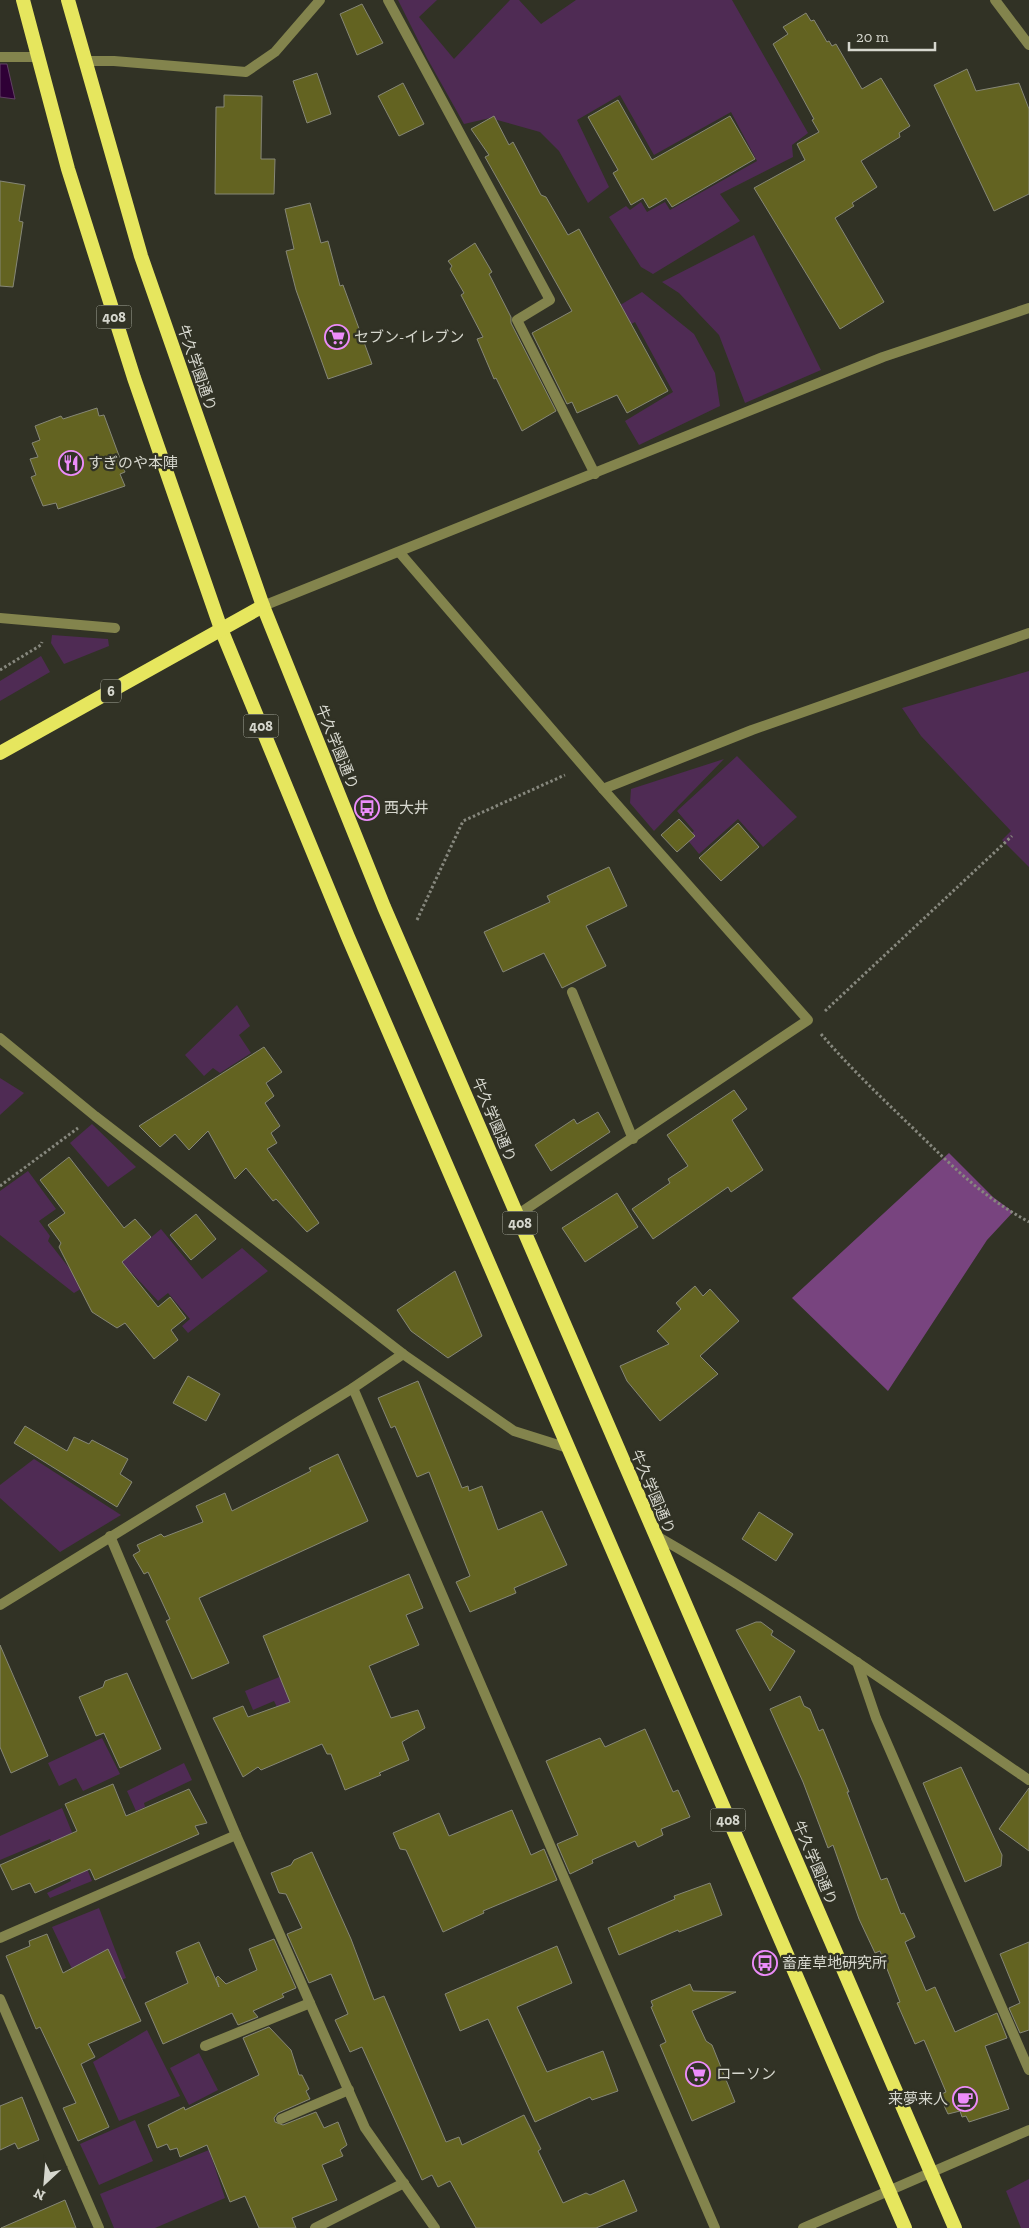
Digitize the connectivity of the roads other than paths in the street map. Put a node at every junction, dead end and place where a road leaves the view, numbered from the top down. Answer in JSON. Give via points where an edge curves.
{"nodes":[{"id":1,"x":23,"y":0,"type":"edge"},
{"id":2,"x":68,"y":0,"type":"edge"},
{"id":3,"x":320,"y":0,"type":"edge"},
{"id":4,"x":388,"y":0,"type":"edge"},
{"id":5,"x":995,"y":0,"type":"edge"},
{"id":6,"x":1029,"y":45,"type":"edge"},
{"id":7,"x":0,"y":57,"type":"edge"},
{"id":8,"x":38,"y":57,"type":"junction"},
{"id":9,"x":84,"y":61,"type":"junction"},
{"id":10,"x":1029,"y":308,"type":"edge"},
{"id":11,"x":595,"y":474,"type":"junction"},
{"id":12,"x":400,"y":553,"type":"junction"},
{"id":13,"x":263,"y":606,"type":"junction"},
{"id":14,"x":0,"y":618,"type":"edge"},
{"id":15,"x":115,"y":628,"type":"dead end"},
{"id":16,"x":221,"y":628,"type":"junction"},
{"id":17,"x":1029,"y":633,"type":"edge"},
{"id":18,"x":0,"y":753,"type":"edge"},
{"id":19,"x":603,"y":789,"type":"junction"},
{"id":20,"x":572,"y":992,"type":"dead end"},
{"id":21,"x":0,"y":1038,"type":"edge"},
{"id":22,"x":633,"y":1139,"type":"junction"},
{"id":23,"x":517,"y":1215,"type":"junction"},
{"id":24,"x":403,"y":1354,"type":"junction"},
{"id":25,"x":353,"y":1388,"type":"junction"},
{"id":26,"x":568,"y":1448,"type":"junction"},
{"id":27,"x":654,"y":1534,"type":"junction"},
{"id":28,"x":110,"y":1536,"type":"junction"},
{"id":29,"x":0,"y":1605,"type":"edge"},
{"id":30,"x":857,"y":1662,"type":"junction"},
{"id":31,"x":1029,"y":1780,"type":"edge"},
{"id":32,"x":236,"y":1835,"type":"junction"},
{"id":33,"x":0,"y":1938,"type":"edge"},
{"id":34,"x":0,"y":1999,"type":"edge"},
{"id":35,"x":310,"y":2003,"type":"junction"},
{"id":36,"x":205,"y":2046,"type":"dead end"},
{"id":37,"x":1029,"y":2070,"type":"edge"},
{"id":38,"x":349,"y":2090,"type":"junction"},
{"id":39,"x":281,"y":2119,"type":"dead end"},
{"id":40,"x":1029,"y":2130,"type":"edge"},
{"id":41,"x":932,"y":2174,"type":"junction"},
{"id":42,"x":404,"y":2183,"type":"junction"},
{"id":43,"x":889,"y":2191,"type":"junction"},
{"id":44,"x":98,"y":2228,"type":"edge"},
{"id":45,"x":315,"y":2228,"type":"edge"},
{"id":46,"x":435,"y":2228,"type":"edge"},
{"id":47,"x":714,"y":2228,"type":"edge"},
{"id":48,"x":803,"y":2228,"type":"edge"},
{"id":49,"x":905,"y":2228,"type":"edge"},
{"id":50,"x":955,"y":2228,"type":"edge"}],
"edges":[{"from":1,"to":8,"type":"highway","number":"408"},
{"from":2,"to":9,"type":"highway","name":"牛久学園通り","number":"408"},
{"from":3,"to":9,"type":"street","via":[[275,52],[246,72]]},
{"from":4,"to":11,"type":"street","via":[[550,300],[518,320]]},
{"from":5,"to":6,"type":"street"},
{"from":7,"to":8,"type":"street"},
{"from":8,"to":16,"type":"highway","number":"408","via":[[68,169],[128,359]]},
{"from":9,"to":13,"type":"highway","name":"牛久学園通り","number":"408","via":[[142,256]]},
{"from":10,"to":11,"type":"street","via":[[883,357]]},
{"from":11,"to":12,"type":"street"},
{"from":12,"to":13,"type":"street"},
{"from":12,"to":19,"type":"street"},
{"from":13,"to":16,"type":"highway","number":"6"},
{"from":13,"to":23,"type":"highway","name":"牛久学園通り","number":"408","via":[[384,907]]},
{"from":14,"to":15,"type":"street"},
{"from":16,"to":18,"type":"highway","number":"6"},
{"from":16,"to":26,"type":"highway","number":"408","via":[[348,937]]},
{"from":17,"to":19,"type":"street","via":[[752,730]]},
{"from":19,"to":22,"type":"street","via":[[808,1020]]},
{"from":20,"to":22,"type":"street"},
{"from":21,"to":24,"type":"street","via":[[95,1116]]},
{"from":22,"to":23,"type":"street"},
{"from":23,"to":27,"type":"highway","name":"牛久学園通り","number":"408"},
{"from":24,"to":25,"type":"street"},
{"from":24,"to":26,"type":"street","via":[[514,1431]]},
{"from":25,"to":28,"type":"street"},
{"from":25,"to":47,"type":"street"},
{"from":26,"to":43,"type":"highway","number":"408"},
{"from":27,"to":30,"type":"street"},
{"from":27,"to":41,"type":"highway","name":"牛久学園通り","number":"408"},
{"from":28,"to":29,"type":"street"},
{"from":28,"to":32,"type":"street"},
{"from":30,"to":31,"type":"street"},
{"from":30,"to":37,"type":"street","via":[[876,1718]]},
{"from":32,"to":33,"type":"street"},
{"from":32,"to":35,"type":"street"},
{"from":34,"to":44,"type":"street"},
{"from":35,"to":36,"type":"street"},
{"from":35,"to":38,"type":"street"},
{"from":38,"to":39,"type":"street"},
{"from":38,"to":42,"type":"street","via":[[366,2128]]},
{"from":40,"to":41,"type":"street"},
{"from":41,"to":43,"type":"street"},
{"from":41,"to":50,"type":"highway","name":"牛久学園通り","number":"408"},
{"from":42,"to":45,"type":"street"},
{"from":42,"to":46,"type":"street"},
{"from":43,"to":48,"type":"street"},
{"from":43,"to":49,"type":"highway","number":"408"}]}
